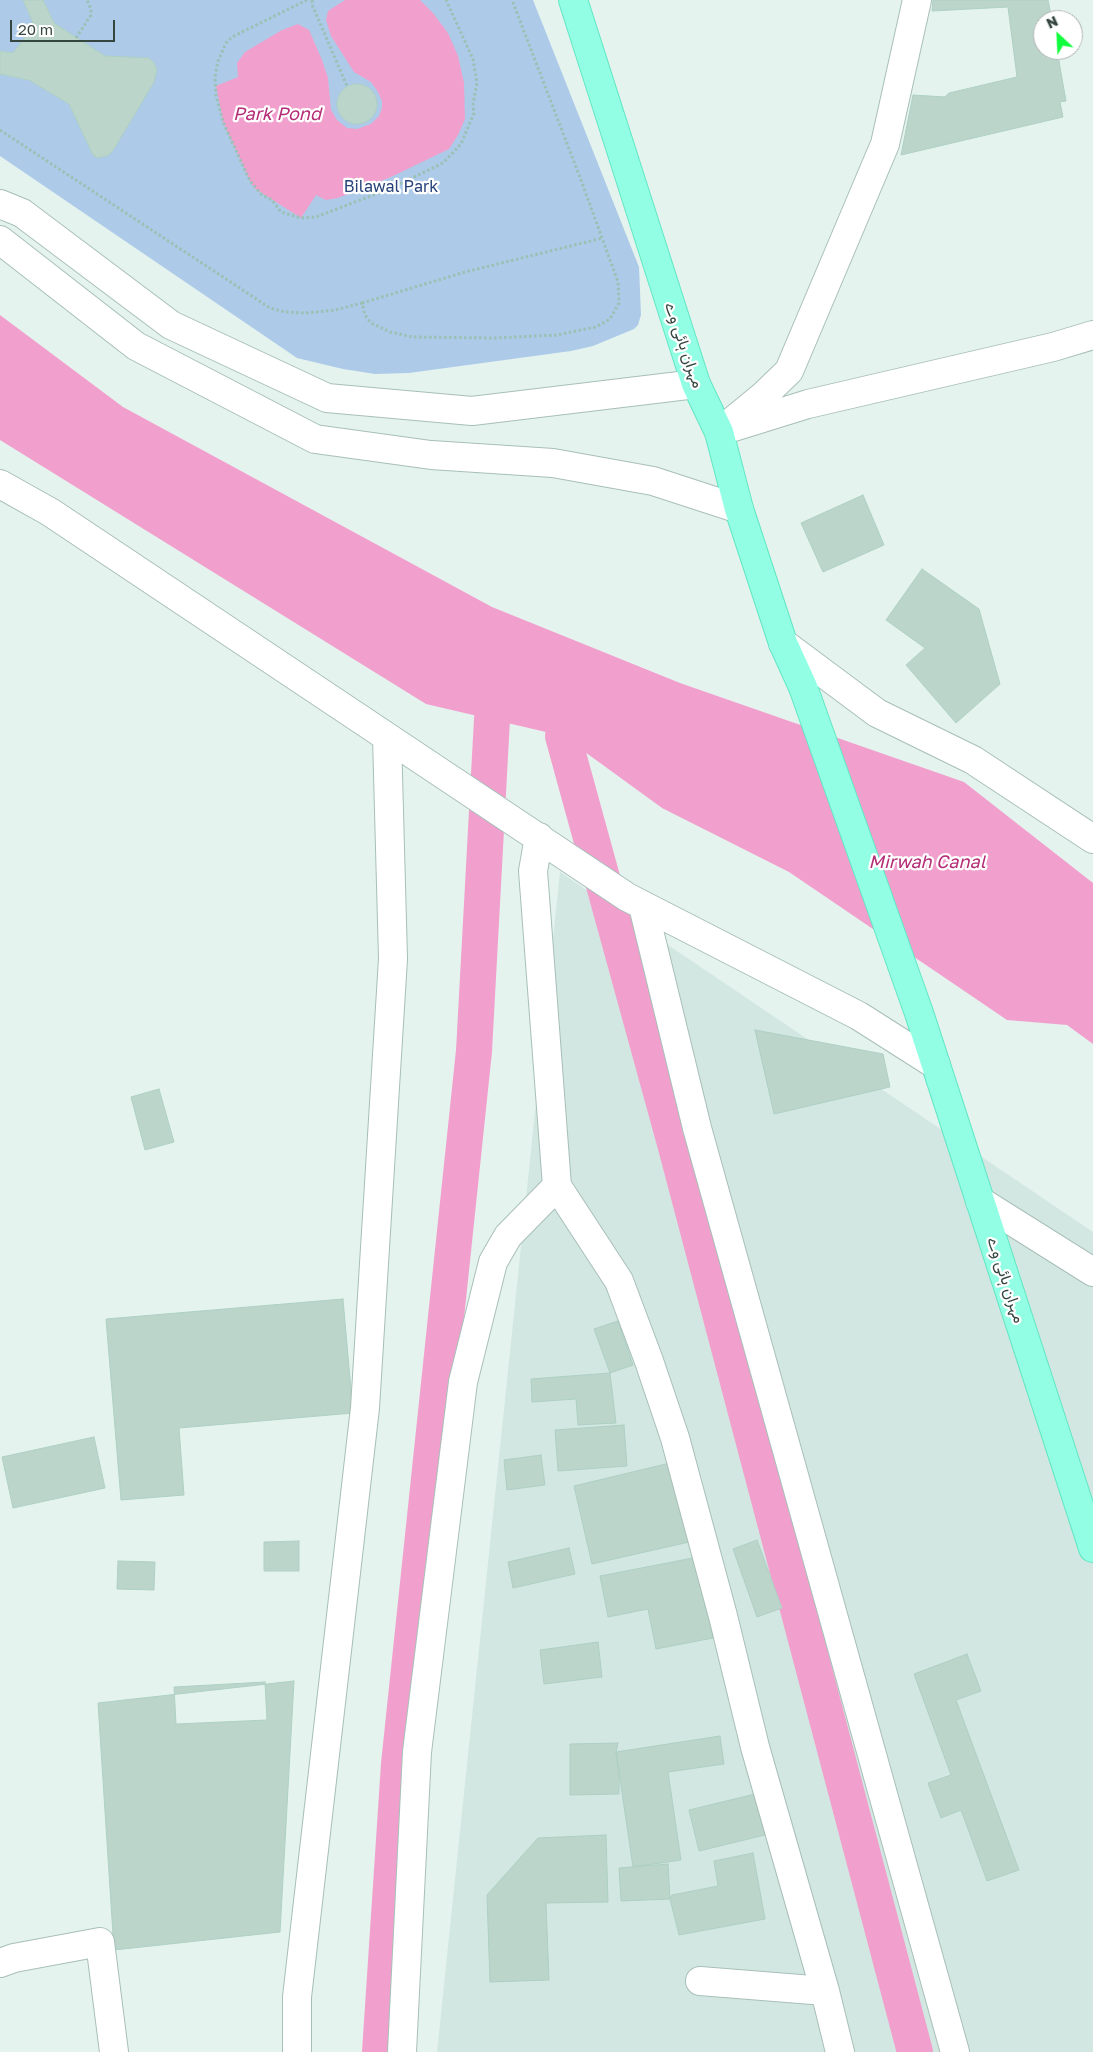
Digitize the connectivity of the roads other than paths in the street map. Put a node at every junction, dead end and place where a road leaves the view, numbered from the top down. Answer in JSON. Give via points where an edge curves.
{"nodes":[{"id":1,"x":572,"y":0,"type":"edge"},
{"id":2,"x":917,"y":0,"type":"edge"},
{"id":3,"x":0,"y":204,"type":"edge"},
{"id":4,"x":0,"y":240,"type":"edge"},
{"id":5,"x":1093,"y":335,"type":"edge"},
{"id":6,"x":696,"y":384,"type":"junction"},
{"id":7,"x":719,"y":432,"type":"junction"},
{"id":8,"x":0,"y":484,"type":"edge"},
{"id":9,"x":739,"y":509,"type":"junction"},
{"id":10,"x":783,"y":643,"type":"junction"},
{"id":11,"x":387,"y":737,"type":"junction"},
{"id":12,"x":540,"y":839,"type":"junction"},
{"id":13,"x":1093,"y":839,"type":"edge"},
{"id":14,"x":635,"y":902,"type":"junction"},
{"id":15,"x":936,"y":1065,"type":"junction"},
{"id":16,"x":557,"y":1186,"type":"junction"},
{"id":17,"x":980,"y":1201,"type":"junction"},
{"id":18,"x":1093,"y":1272,"type":"edge"},
{"id":19,"x":1093,"y":1548,"type":"edge"},
{"id":20,"x":0,"y":1963,"type":"edge"},
{"id":21,"x":700,"y":1981,"type":"dead end"},
{"id":22,"x":825,"y":1991,"type":"junction"},
{"id":23,"x":114,"y":2052,"type":"edge"},
{"id":24,"x":297,"y":2052,"type":"edge"},
{"id":25,"x":402,"y":2052,"type":"edge"},
{"id":26,"x":840,"y":2052,"type":"edge"},
{"id":27,"x":955,"y":2052,"type":"edge"}],
"edges":[{"from":1,"to":6,"type":"main road","name":"مہران ہائی وے"},
{"from":2,"to":7,"type":"street","via":[[885,144],[789,371]]},
{"from":3,"to":6,"type":"street","via":[[22,214],[171,325],[327,398],[472,411]]},
{"from":4,"to":9,"type":"street","via":[[136,346],[316,439],[431,455],[553,463],[653,481]]},
{"from":5,"to":7,"type":"street","via":[[808,404]]},
{"from":6,"to":7,"type":"main road","name":"مہران ہائی وے"},
{"from":7,"to":9,"type":"main road","name":"مہران ہائی وے"},
{"from":8,"to":11,"type":"street","via":[[50,512]]},
{"from":9,"to":10,"type":"main road","name":"مہران ہائی وے"},
{"from":10,"to":13,"type":"street","via":[[877,713],[973,760]]},
{"from":10,"to":15,"type":"main road","name":"مہران ہائی وے","via":[[803,687]]},
{"from":11,"to":12,"type":"street"},
{"from":11,"to":24,"type":"street","via":[[393,959],[365,1408],[297,1997]]},
{"from":12,"to":14,"type":"street"},
{"from":12,"to":16,"type":"street","via":[[533,871]]},
{"from":14,"to":15,"type":"street","via":[[859,1016]]},
{"from":14,"to":27,"type":"street"},
{"from":15,"to":17,"type":"main road","name":"مہران ہائی وے"},
{"from":16,"to":22,"type":"street","via":[[619,1281],[661,1396],[723,1616],[755,1747]]},
{"from":16,"to":25,"type":"street","via":[[508,1236],[493,1262],[463,1382],[417,1752]]},
{"from":17,"to":18,"type":"street"},
{"from":17,"to":19,"type":"main road","name":"مہران ہائی وے"},
{"from":20,"to":23,"type":"street","via":[[100,1942]]},
{"from":21,"to":22,"type":"street"},
{"from":22,"to":26,"type":"street"}]}
